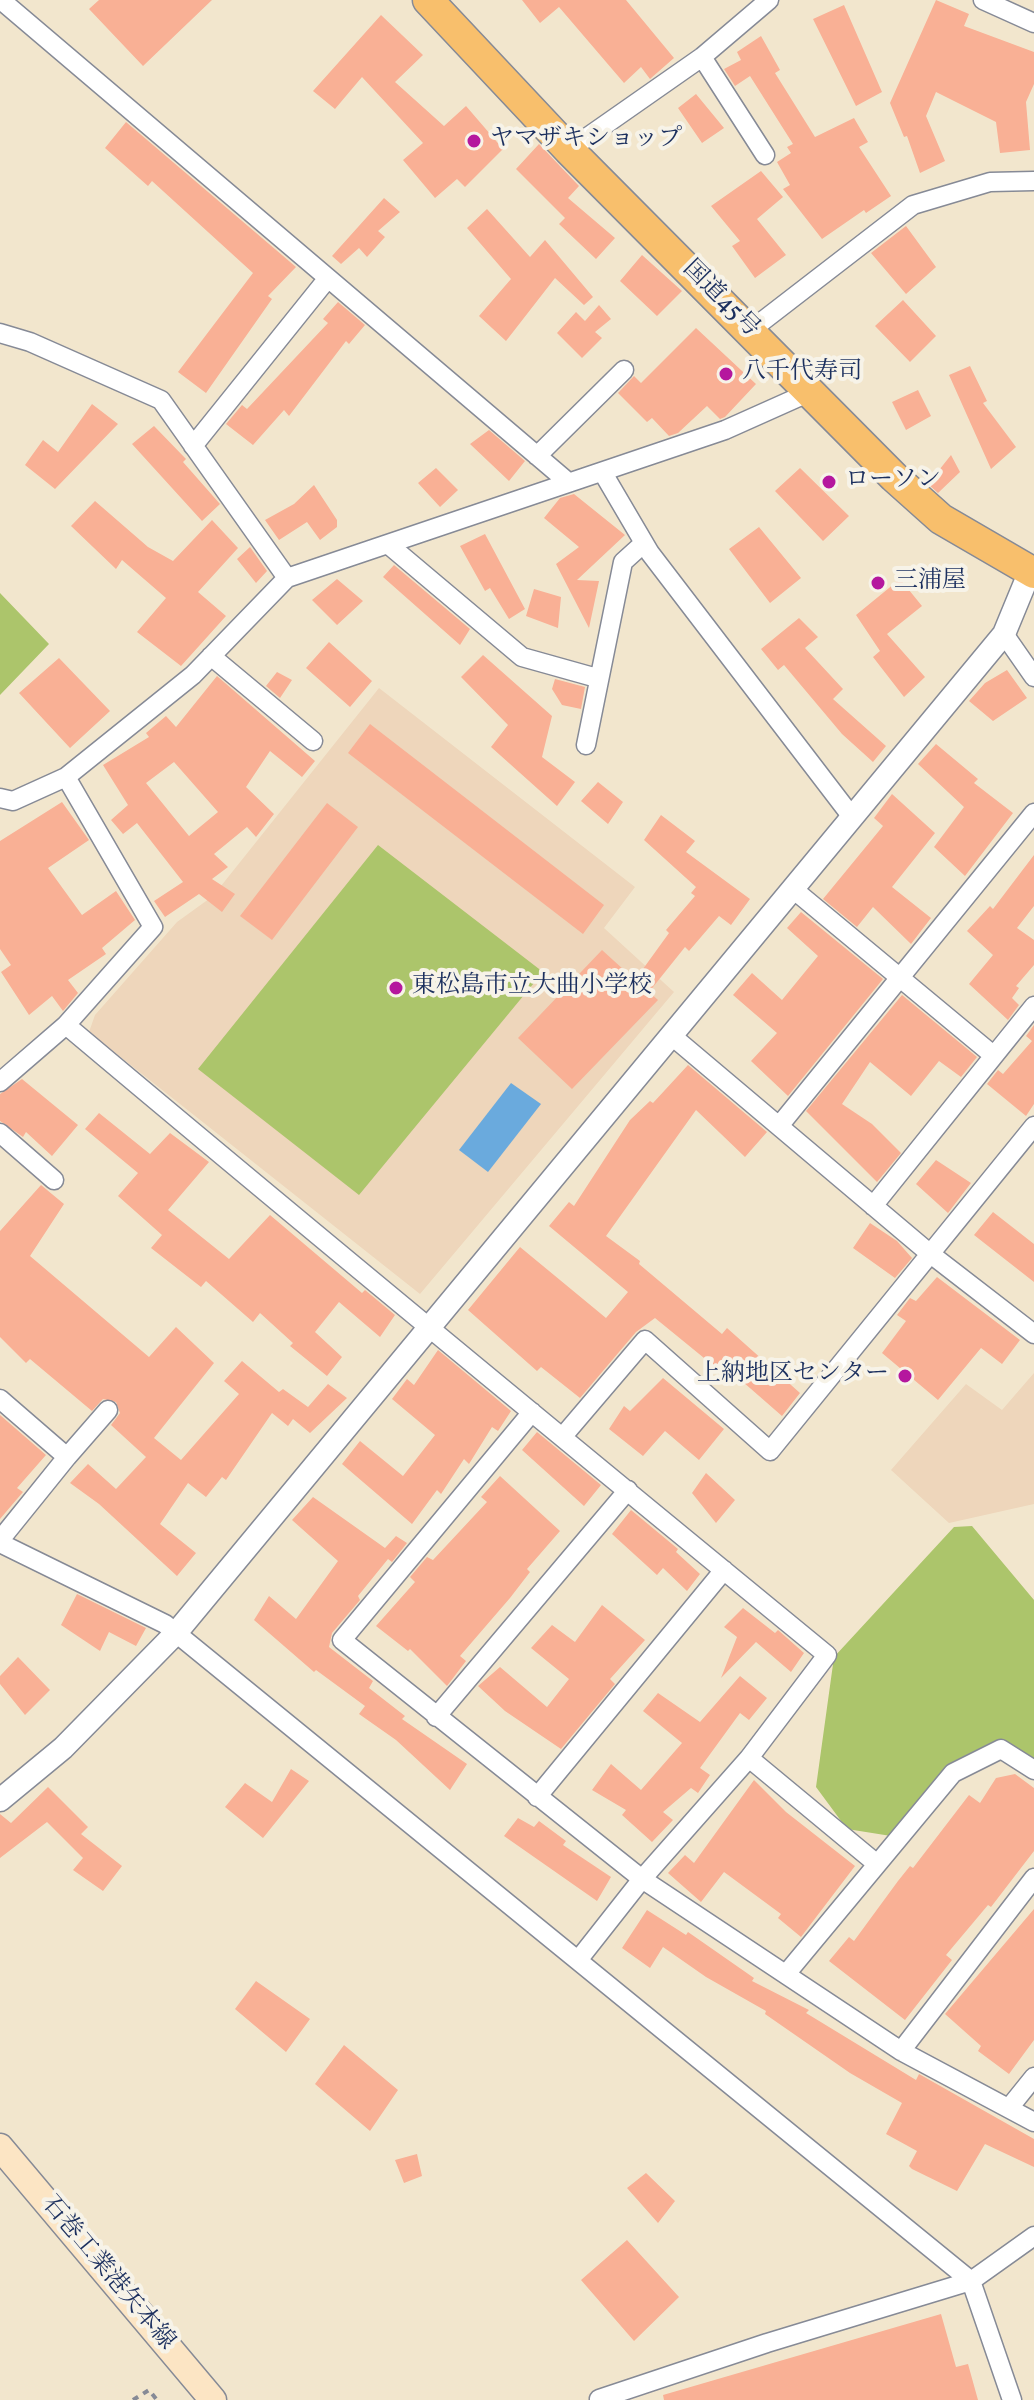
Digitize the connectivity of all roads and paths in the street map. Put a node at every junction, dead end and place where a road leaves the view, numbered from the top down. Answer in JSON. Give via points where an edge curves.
{"nodes":[{"id":1,"x":1,"y":0,"type":"edge"},
{"id":2,"x":428,"y":0,"type":"edge"},
{"id":3,"x":769,"y":0,"type":"edge"},
{"id":4,"x":983,"y":0,"type":"edge"},
{"id":5,"x":1034,"y":23,"type":"edge"},
{"id":6,"x":702,"y":57,"type":"junction"},
{"id":7,"x":569,"y":150,"type":"junction"},
{"id":8,"x":765,"y":155,"type":"dead end"},
{"id":9,"x":1034,"y":181,"type":"edge"},
{"id":10,"x":328,"y":278,"type":"junction"},
{"id":11,"x":751,"y":330,"type":"junction"},
{"id":12,"x":0,"y":333,"type":"edge"},
{"id":13,"x":624,"y":370,"type":"dead end"},
{"id":14,"x":810,"y":392,"type":"junction"},
{"id":15,"x":193,"y":446,"type":"junction"},
{"id":16,"x":537,"y":456,"type":"junction"},
{"id":17,"x":603,"y":473,"type":"junction"},
{"id":18,"x":568,"y":482,"type":"junction"},
{"id":19,"x":644,"y":543,"type":"junction"},
{"id":20,"x":389,"y":545,"type":"junction"},
{"id":21,"x":1032,"y":572,"type":"edge"},
{"id":22,"x":287,"y":578,"type":"junction"},
{"id":23,"x":1004,"y":634,"type":"junction"},
{"id":24,"x":211,"y":656,"type":"junction"},
{"id":25,"x":1034,"y":677,"type":"edge"},
{"id":26,"x":597,"y":678,"type":"junction"},
{"id":27,"x":313,"y":741,"type":"dead end"},
{"id":28,"x":586,"y":745,"type":"dead end"},
{"id":29,"x":66,"y":777,"type":"junction"},
{"id":30,"x":0,"y":798,"type":"edge"},
{"id":31,"x":1034,"y":813,"type":"edge"},
{"id":32,"x":852,"y":817,"type":"junction"},
{"id":33,"x":793,"y":889,"type":"junction"},
{"id":34,"x":900,"y":977,"type":"junction"},
{"id":35,"x":1034,"y":1006,"type":"edge"},
{"id":36,"x":66,"y":1025,"type":"junction"},
{"id":37,"x":672,"y":1036,"type":"junction"},
{"id":38,"x":993,"y":1055,"type":"junction"},
{"id":39,"x":0,"y":1082,"type":"edge"},
{"id":40,"x":779,"y":1126,"type":"junction"},
{"id":41,"x":1034,"y":1126,"type":"edge"},
{"id":42,"x":0,"y":1133,"type":"edge"},
{"id":43,"x":54,"y":1180,"type":"dead end"},
{"id":44,"x":873,"y":1206,"type":"junction"},
{"id":45,"x":928,"y":1252,"type":"junction"},
{"id":46,"x":428,"y":1329,"type":"junction"},
{"id":47,"x":1034,"y":1334,"type":"edge"},
{"id":48,"x":0,"y":1399,"type":"edge"},
{"id":49,"x":108,"y":1410,"type":"dead end"},
{"id":50,"x":532,"y":1412,"type":"junction"},
{"id":51,"x":564,"y":1435,"type":"junction"},
{"id":52,"x":67,"y":1457,"type":"junction"},
{"id":53,"x":628,"y":1490,"type":"junction"},
{"id":54,"x":0,"y":1542,"type":"edge"},
{"id":55,"x":724,"y":1570,"type":"junction"},
{"id":56,"x":176,"y":1633,"type":"junction"},
{"id":57,"x":436,"y":1717,"type":"junction"},
{"id":58,"x":749,"y":1758,"type":"junction"},
{"id":59,"x":1034,"y":1770,"type":"edge"},
{"id":60,"x":537,"y":1797,"type":"junction"},
{"id":61,"x":0,"y":1800,"type":"edge"},
{"id":62,"x":877,"y":1864,"type":"junction"},
{"id":63,"x":1034,"y":1878,"type":"edge"},
{"id":64,"x":642,"y":1879,"type":"junction"},
{"id":65,"x":579,"y":1959,"type":"junction"},
{"id":66,"x":786,"y":1974,"type":"junction"},
{"id":67,"x":901,"y":2051,"type":"junction"},
{"id":68,"x":1034,"y":2077,"type":"edge"},
{"id":69,"x":1009,"y":2108,"type":"junction"},
{"id":70,"x":1034,"y":2122,"type":"edge"},
{"id":71,"x":0,"y":2147,"type":"edge"},
{"id":72,"x":1033,"y":2239,"type":"edge"},
{"id":73,"x":971,"y":2281,"type":"junction"},
{"id":74,"x":599,"y":2399,"type":"edge"},
{"id":75,"x":133,"y":2400,"type":"edge"},
{"id":76,"x":157,"y":2400,"type":"edge"},
{"id":77,"x":213,"y":2400,"type":"edge"},
{"id":78,"x":1012,"y":2400,"type":"edge"}],
"edges":[{"from":1,"to":10,"type":"street"},
{"from":2,"to":7,"type":"highway","name":"国道45号"},
{"from":3,"to":6,"type":"street"},
{"from":4,"to":5,"type":"street"},
{"from":6,"to":7,"type":"street"},
{"from":6,"to":8,"type":"street"},
{"from":7,"to":11,"type":"highway","name":"国道45号"},
{"from":9,"to":11,"type":"street","via":[[990,182],[913,205]]},
{"from":10,"to":15,"type":"street"},
{"from":10,"to":16,"type":"street"},
{"from":11,"to":14,"type":"highway","name":"国道45号"},
{"from":12,"to":15,"type":"street","via":[[161,400]]},
{"from":13,"to":16,"type":"street"},
{"from":14,"to":17,"type":"street","via":[[725,430]]},
{"from":14,"to":21,"type":"highway","name":"国道45号","via":[[941,519]]},
{"from":15,"to":22,"type":"street"},
{"from":16,"to":18,"type":"street"},
{"from":17,"to":18,"type":"street"},
{"from":17,"to":19,"type":"street"},
{"from":18,"to":20,"type":"street"},
{"from":19,"to":26,"type":"street","via":[[623,562]]},
{"from":19,"to":32,"type":"street"},
{"from":20,"to":22,"type":"street"},
{"from":20,"to":26,"type":"street","via":[[522,657]]},
{"from":21,"to":23,"type":"street"},
{"from":22,"to":24,"type":"street"},
{"from":23,"to":25,"type":"street"},
{"from":23,"to":32,"type":"street"},
{"from":24,"to":27,"type":"street"},
{"from":24,"to":29,"type":"street"},
{"from":26,"to":28,"type":"street"},
{"from":29,"to":30,"type":"street","via":[[13,801]]},
{"from":29,"to":36,"type":"street","via":[[153,927]]},
{"from":31,"to":34,"type":"street"},
{"from":32,"to":33,"type":"street"},
{"from":33,"to":34,"type":"street"},
{"from":33,"to":37,"type":"street"},
{"from":34,"to":38,"type":"street"},
{"from":34,"to":40,"type":"street"},
{"from":35,"to":38,"type":"street"},
{"from":36,"to":39,"type":"street"},
{"from":36,"to":46,"type":"street"},
{"from":37,"to":40,"type":"street"},
{"from":37,"to":46,"type":"street"},
{"from":38,"to":44,"type":"street"},
{"from":40,"to":44,"type":"street"},
{"from":41,"to":45,"type":"street"},
{"from":42,"to":43,"type":"street"},
{"from":44,"to":45,"type":"street"},
{"from":45,"to":47,"type":"street"},
{"from":45,"to":51,"type":"street","via":[[770,1451],[645,1340]]},
{"from":46,"to":50,"type":"street"},
{"from":46,"to":56,"type":"street"},
{"from":48,"to":52,"type":"street"},
{"from":49,"to":52,"type":"street"},
{"from":50,"to":51,"type":"street"},
{"from":50,"to":57,"type":"street","via":[[342,1640]]},
{"from":51,"to":53,"type":"street"},
{"from":52,"to":54,"type":"street"},
{"from":53,"to":55,"type":"street"},
{"from":53,"to":57,"type":"street"},
{"from":54,"to":56,"type":"street"},
{"from":55,"to":58,"type":"street","via":[[827,1655]]},
{"from":55,"to":60,"type":"street"},
{"from":56,"to":61,"type":"street","via":[[63,1748]]},
{"from":56,"to":65,"type":"street"},
{"from":57,"to":60,"type":"street"},
{"from":58,"to":62,"type":"street"},
{"from":58,"to":64,"type":"street"},
{"from":59,"to":62,"type":"street","via":[[1001,1749],[953,1773]]},
{"from":60,"to":64,"type":"street"},
{"from":62,"to":66,"type":"street"},
{"from":63,"to":67,"type":"street"},
{"from":64,"to":65,"type":"street"},
{"from":64,"to":66,"type":"street"},
{"from":65,"to":73,"type":"street"},
{"from":66,"to":67,"type":"street"},
{"from":67,"to":69,"type":"street"},
{"from":68,"to":69,"type":"street"},
{"from":69,"to":70,"type":"street"},
{"from":71,"to":77,"type":"main road","name":"石巻工業港矢本線"},
{"from":72,"to":73,"type":"street"},
{"from":73,"to":74,"type":"street"},
{"from":73,"to":78,"type":"street"},
{"from":75,"to":76,"type":"path","via":[[149,2390]]}]}
